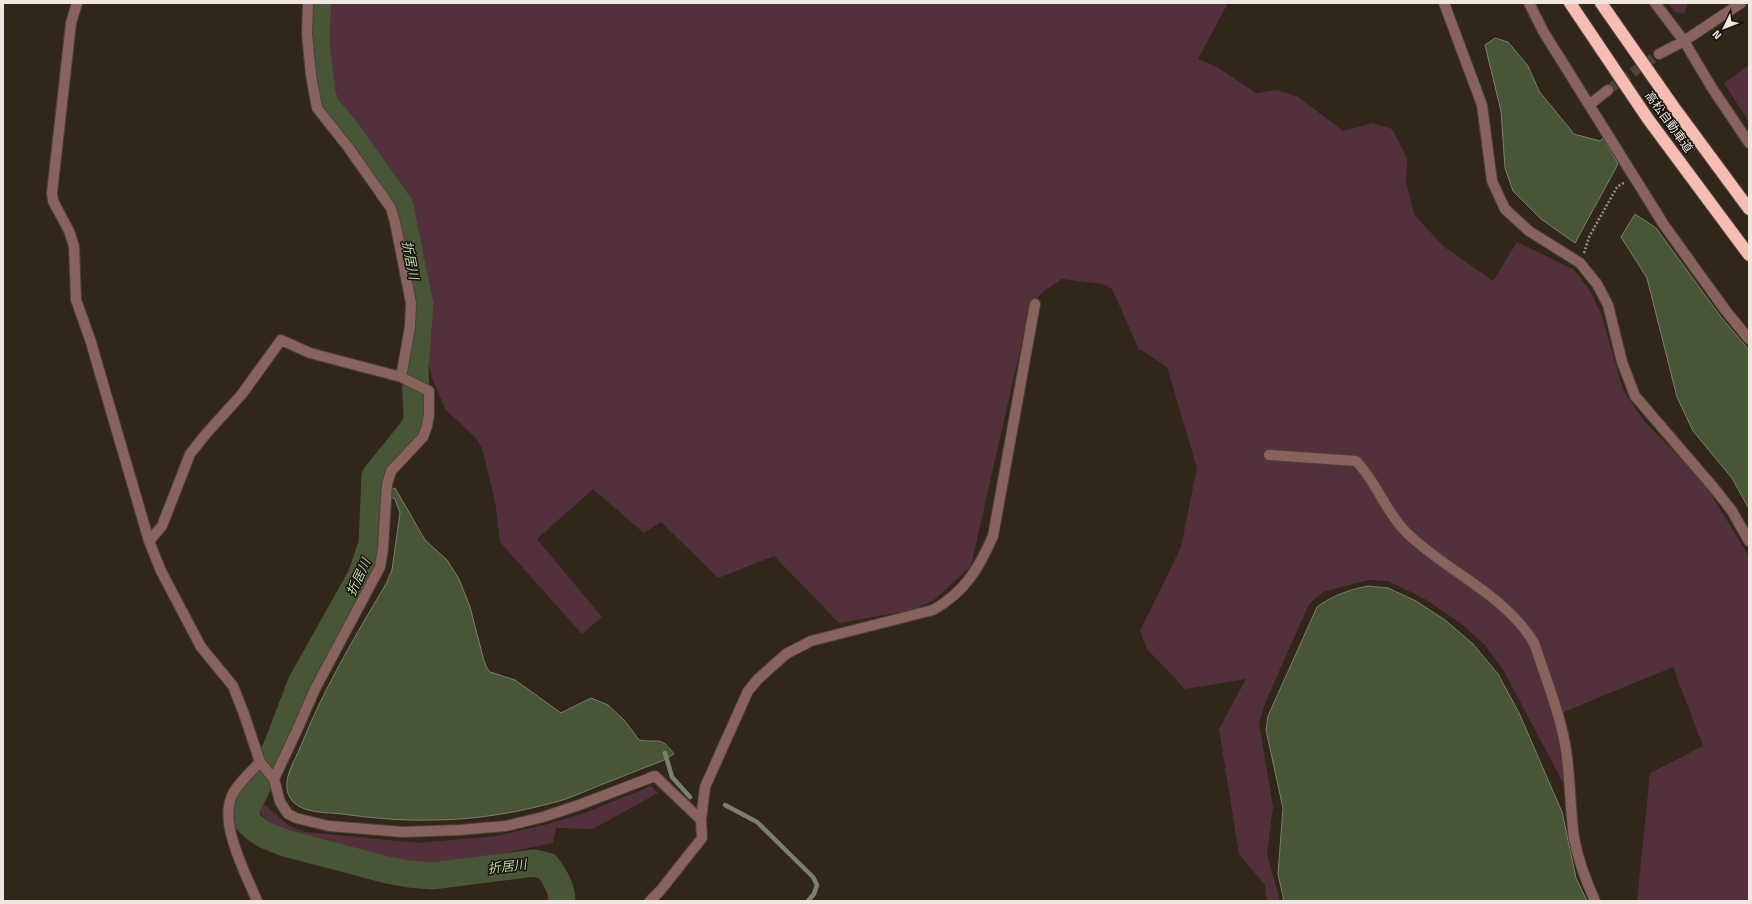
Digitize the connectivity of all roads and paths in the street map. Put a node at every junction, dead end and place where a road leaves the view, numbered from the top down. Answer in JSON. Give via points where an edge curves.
{"nodes":[{"id":1,"x":77,"y":3,"type":"edge"},
{"id":2,"x":308,"y":3,"type":"edge"},
{"id":3,"x":1444,"y":3,"type":"edge"},
{"id":4,"x":1529,"y":3,"type":"edge"},
{"id":5,"x":1570,"y":3,"type":"edge"},
{"id":6,"x":1601,"y":3,"type":"edge"},
{"id":7,"x":1655,"y":3,"type":"edge"},
{"id":8,"x":1741,"y":3,"type":"edge"},
{"id":9,"x":1684,"y":41,"type":"junction"},
{"id":10,"x":1659,"y":54,"type":"tunnel mouth"},
{"id":11,"x":1608,"y":90,"type":"tunnel mouth"},
{"id":12,"x":1589,"y":105,"type":"junction"},
{"id":13,"x":1749,"y":143,"type":"edge"},
{"id":14,"x":1633,"y":175,"type":"junction"},
{"id":15,"x":1749,"y":209,"type":"edge"},
{"id":16,"x":1749,"y":255,"type":"edge"},
{"id":17,"x":1580,"y":262,"type":"junction"},
{"id":18,"x":1035,"y":304,"type":"dead end"},
{"id":19,"x":1749,"y":339,"type":"edge"},
{"id":20,"x":405,"y":379,"type":"junction"},
{"id":21,"x":1269,"y":455,"type":"dead end"},
{"id":22,"x":149,"y":541,"type":"junction"},
{"id":23,"x":1749,"y":541,"type":"edge"},
{"id":24,"x":267,"y":770,"type":"junction"},
{"id":25,"x":701,"y":820,"type":"junction"},
{"id":26,"x":257,"y":901,"type":"edge"},
{"id":27,"x":650,"y":901,"type":"edge"},
{"id":28,"x":1595,"y":901,"type":"edge"}],
"edges":[{"from":1,"to":22,"type":"street","via":[[71,23],[52,193],[74,246],[76,300]]},
{"from":2,"to":20,"type":"street","via":[[307,34],[317,108],[388,204],[395,222],[411,302]]},
{"from":3,"to":17,"type":"street","via":[[1482,105],[1492,181],[1505,209],[1529,231]]},
{"from":4,"to":12,"type":"street","via":[[1543,31]]},
{"from":5,"to":16,"type":"highway","name":"高松自動車道","via":[[1648,119]]},
{"from":6,"to":15,"type":"highway","name":"高松自動車道"},
{"from":7,"to":9,"type":"street"},
{"from":8,"to":9,"type":"street"},
{"from":9,"to":10,"type":"street"},
{"from":9,"to":13,"type":"street"},
{"from":11,"to":12,"type":"street"},
{"from":12,"to":14,"type":"street"},
{"from":14,"to":17,"type":"path","via":[[1618,187],[1589,237]]},
{"from":14,"to":19,"type":"street","via":[[1664,225]]},
{"from":17,"to":23,"type":"street","via":[[1597,284],[1608,305],[1622,362],[1635,396],[1714,488],[1732,511]]},
{"from":18,"to":25,"type":"street","via":[[993,536],[981,564],[945,604],[933,610],[811,641],[786,654],[748,691],[705,787]]},
{"from":20,"to":22,"type":"street","via":[[310,352],[281,340],[242,394],[190,454],[162,526]]},
{"from":20,"to":24,"type":"street","via":[[429,391],[429,415],[423,437],[390,471],[386,484],[380,566],[315,689],[298,730]]},
{"from":21,"to":28,"type":"street","via":[[1356,461],[1363,468],[1386,508],[1419,545],[1471,581],[1522,626],[1534,644],[1562,728],[1570,778],[1574,837],[1579,861]]},
{"from":22,"to":24,"type":"street","via":[[161,571],[201,647],[233,686]]},
{"from":24,"to":25,"type":"street","via":[[280,802],[288,814],[329,826],[403,832],[506,826],[579,805],[655,776]]},
{"from":24,"to":26,"type":"street","via":[[231,796],[229,812],[231,832]]},
{"from":25,"to":27,"type":"street","via":[[702,838]]}]}
